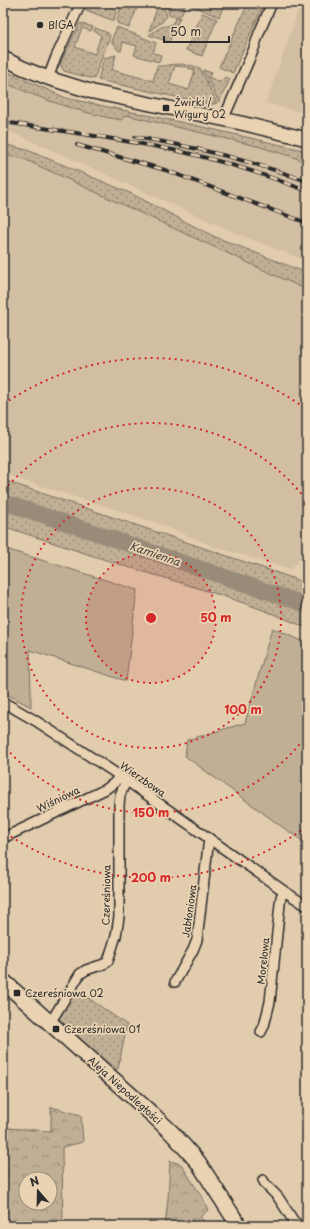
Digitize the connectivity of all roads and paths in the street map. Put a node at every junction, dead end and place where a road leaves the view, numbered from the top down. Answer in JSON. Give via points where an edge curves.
{"nodes":[{"id":1,"x":81,"y":3,"type":"edge"},
{"id":2,"x":272,"y":3,"type":"edge"},
{"id":3,"x":3,"y":58,"type":"edge"},
{"id":4,"x":48,"y":78,"type":"junction"},
{"id":5,"x":223,"y":120,"type":"junction"},
{"id":6,"x":307,"y":139,"type":"edge"},
{"id":7,"x":3,"y":702,"type":"edge"},
{"id":8,"x":123,"y":781,"type":"junction"},
{"id":9,"x":3,"y":838,"type":"edge"},
{"id":10,"x":209,"y":838,"type":"junction"},
{"id":11,"x":284,"y":891,"type":"junction"},
{"id":12,"x":307,"y":906,"type":"edge"},
{"id":13,"x":3,"y":981,"type":"edge"},
{"id":14,"x":175,"y":982,"type":"dead end"},
{"id":15,"x":50,"y":1023,"type":"junction"},
{"id":16,"x":261,"y":1032,"type":"dead end"},
{"id":17,"x":263,"y":1180,"type":"dead end"},
{"id":18,"x":233,"y":1220,"type":"edge"},
{"id":19,"x":239,"y":1226,"type":"edge"},
{"id":20,"x":304,"y":1226,"type":"edge"}],
"edges":[{"from":1,"to":4,"type":"street"},
{"from":2,"to":5,"type":"street"},
{"from":3,"to":4,"type":"street"},
{"from":4,"to":5,"type":"street","via":[[93,92]]},
{"from":5,"to":6,"type":"street"},
{"from":7,"to":8,"type":"street","name":"Wierzbowa","via":[[36,721]]},
{"from":8,"to":9,"type":"street","name":"Wiśniowa","via":[[114,783]]},
{"from":8,"to":10,"type":"street","name":"Wierzbowa"},
{"from":8,"to":15,"type":"street","name":"Czereśniowa","via":[[119,805],[119,917],[116,936],[109,959],[104,964],[80,974]]},
{"from":10,"to":11,"type":"street","name":"Wierzbowa"},
{"from":10,"to":14,"type":"street","name":"Jabłoniowa","via":[[194,950]]},
{"from":11,"to":12,"type":"street","name":"Wierzbowa"},
{"from":11,"to":16,"type":"street","name":"Morelowa","via":[[280,900],[270,1002]]},
{"from":13,"to":15,"type":"main road","name":"Aleja Niepodległości"},
{"from":15,"to":18,"type":"main road","name":"Aleja Niepodległości","via":[[172,1133],[198,1162]]},
{"from":17,"to":20,"type":"street","via":[[296,1224]]},
{"from":18,"to":19,"type":"main road","name":"Aleja Niepodległości"}]}
